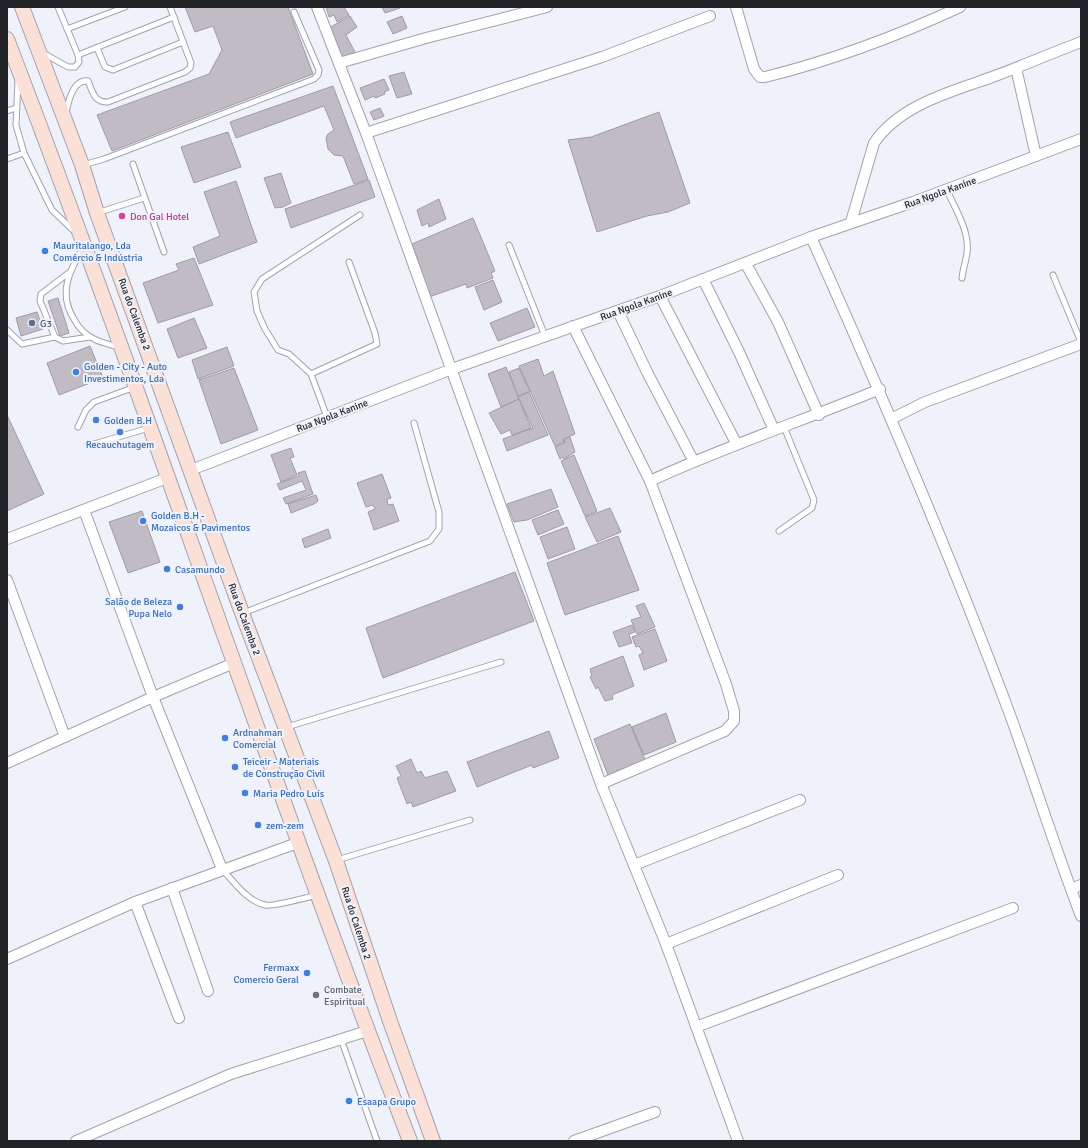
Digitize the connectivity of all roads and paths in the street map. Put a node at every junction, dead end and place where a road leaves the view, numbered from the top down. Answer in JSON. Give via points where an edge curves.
{"nodes":[{"id":1,"x":22,"y":7,"type":"edge"},
{"id":2,"x":58,"y":7,"type":"edge"},
{"id":3,"x":126,"y":7,"type":"edge"},
{"id":4,"x":170,"y":7,"type":"edge"},
{"id":5,"x":317,"y":7,"type":"edge"},
{"id":6,"x":547,"y":7,"type":"edge"},
{"id":7,"x":736,"y":7,"type":"edge"},
{"id":8,"x":960,"y":7,"type":"edge"},
{"id":9,"x":294,"y":12,"type":"dead end"},
{"id":10,"x":710,"y":16,"type":"dead end"},
{"id":11,"x":174,"y":17,"type":"junction"},
{"id":12,"x":67,"y":29,"type":"junction"},
{"id":13,"x":7,"y":39,"type":"edge"},
{"id":14,"x":183,"y":42,"type":"junction"},
{"id":15,"x":1081,"y":42,"type":"edge"},
{"id":16,"x":97,"y":48,"type":"junction"},
{"id":17,"x":39,"y":51,"type":"junction"},
{"id":18,"x":78,"y":55,"type":"junction"},
{"id":19,"x":339,"y":63,"type":"junction"},
{"id":20,"x":1016,"y":68,"type":"junction"},
{"id":21,"x":19,"y":70,"type":"junction"},
{"id":22,"x":16,"y":108,"type":"junction"},
{"id":23,"x":7,"y":111,"type":"edge"},
{"id":24,"x":64,"y":120,"type":"junction"},
{"id":25,"x":366,"y":133,"type":"junction"},
{"id":26,"x":1081,"y":139,"type":"edge"},
{"id":27,"x":24,"y":153,"type":"junction"},
{"id":28,"x":1036,"y":156,"type":"junction"},
{"id":29,"x":7,"y":159,"type":"edge"},
{"id":30,"x":133,"y":164,"type":"dead end"},
{"id":31,"x":82,"y":165,"type":"junction"},
{"id":32,"x":947,"y":190,"type":"junction"},
{"id":33,"x":144,"y":198,"type":"junction"},
{"id":34,"x":97,"y":213,"type":"junction"},
{"id":35,"x":360,"y":215,"type":"dead end"},
{"id":36,"x":851,"y":222,"type":"junction"},
{"id":37,"x":811,"y":237,"type":"junction"},
{"id":38,"x":84,"y":242,"type":"junction"},
{"id":39,"x":509,"y":245,"type":"dead end"},
{"id":40,"x":164,"y":252,"type":"dead end"},
{"id":41,"x":349,"y":262,"type":"dead end"},
{"id":42,"x":746,"y":264,"type":"junction"},
{"id":43,"x":71,"y":272,"type":"junction"},
{"id":44,"x":1053,"y":275,"type":"dead end"},
{"id":45,"x":962,"y":278,"type":"dead end"},
{"id":46,"x":703,"y":279,"type":"junction"},
{"id":47,"x":660,"y":296,"type":"junction"},
{"id":48,"x":618,"y":311,"type":"junction"},
{"id":49,"x":572,"y":326,"type":"junction"},
{"id":50,"x":7,"y":330,"type":"edge"},
{"id":51,"x":545,"y":336,"type":"junction"},
{"id":52,"x":55,"y":337,"type":"junction"},
{"id":53,"x":90,"y":337,"type":"junction"},
{"id":54,"x":1081,"y":343,"type":"edge"},
{"id":55,"x":122,"y":348,"type":"junction"},
{"id":56,"x":452,"y":369,"type":"junction"},
{"id":57,"x":311,"y":374,"type":"junction"},
{"id":58,"x":136,"y":386,"type":"junction"},
{"id":59,"x":880,"y":390,"type":"junction"},
{"id":60,"x":819,"y":415,"type":"junction"},
{"id":61,"x":327,"y":416,"type":"junction"},
{"id":62,"x":891,"y":419,"type":"junction"},
{"id":63,"x":414,"y":423,"type":"dead end"},
{"id":64,"x":78,"y":427,"type":"dead end"},
{"id":65,"x":784,"y":427,"type":"junction"},
{"id":66,"x":150,"y":428,"type":"junction"},
{"id":67,"x":774,"y":430,"type":"junction"},
{"id":68,"x":94,"y":444,"type":"dead end"},
{"id":69,"x":736,"y":444,"type":"junction"},
{"id":70,"x":693,"y":460,"type":"junction"},
{"id":71,"x":191,"y":470,"type":"junction"},
{"id":72,"x":167,"y":478,"type":"junction"},
{"id":73,"x":650,"y":481,"type":"junction"},
{"id":74,"x":84,"y":510,"type":"junction"},
{"id":75,"x":779,"y":531,"type":"dead end"},
{"id":76,"x":7,"y":539,"type":"edge"},
{"id":77,"x":7,"y":580,"type":"edge"},
{"id":78,"x":242,"y":614,"type":"junction"},
{"id":79,"x":501,"y":662,"type":"dead end"},
{"id":80,"x":234,"y":664,"type":"junction"},
{"id":81,"x":153,"y":696,"type":"junction"},
{"id":82,"x":286,"y":727,"type":"junction"},
{"id":83,"x":65,"y":737,"type":"junction"},
{"id":84,"x":7,"y":763,"type":"edge"},
{"id":85,"x":601,"y":784,"type":"junction"},
{"id":86,"x":800,"y":800,"type":"dead end"},
{"id":87,"x":470,"y":820,"type":"dead end"},
{"id":88,"x":300,"y":842,"type":"junction"},
{"id":89,"x":336,"y":860,"type":"junction"},
{"id":90,"x":634,"y":865,"type":"junction"},
{"id":91,"x":222,"y":869,"type":"junction"},
{"id":92,"x":838,"y":875,"type":"dead end"},
{"id":93,"x":1081,"y":885,"type":"edge"},
{"id":94,"x":172,"y":888,"type":"junction"},
{"id":95,"x":1071,"y":889,"type":"junction"},
{"id":96,"x":319,"y":895,"type":"junction"},
{"id":97,"x":135,"y":902,"type":"junction"},
{"id":98,"x":1013,"y":908,"type":"dead end"},
{"id":99,"x":1081,"y":916,"type":"edge"},
{"id":100,"x":666,"y":944,"type":"junction"},
{"id":101,"x":7,"y":959,"type":"edge"},
{"id":102,"x":208,"y":991,"type":"dead end"},
{"id":103,"x":179,"y":1018,"type":"dead end"},
{"id":104,"x":696,"y":1027,"type":"junction"},
{"id":105,"x":367,"y":1031,"type":"junction"},
{"id":106,"x":341,"y":1039,"type":"junction"},
{"id":107,"x":655,"y":1112,"type":"dead end"},
{"id":108,"x":76,"y":1141,"type":"edge"},
{"id":109,"x":377,"y":1141,"type":"edge"},
{"id":110,"x":410,"y":1141,"type":"edge"},
{"id":111,"x":433,"y":1141,"type":"edge"},
{"id":112,"x":574,"y":1141,"type":"edge"},
{"id":113,"x":738,"y":1141,"type":"edge"}],
"edges":[{"from":1,"to":17,"type":"main road","name":"Rua do Calemba 2"},
{"from":2,"to":12,"type":"lane"},
{"from":3,"to":12,"type":"lane"},
{"from":4,"to":11,"type":"lane"},
{"from":5,"to":19,"type":"street"},
{"from":6,"to":19,"type":"street"},
{"from":7,"to":8,"type":"street","via":[[754,69],[760,77],[765,78],[872,45]]},
{"from":9,"to":31,"type":"lane","via":[[319,70],[314,79],[104,159]]},
{"from":10,"to":25,"type":"street","via":[[602,57]]},
{"from":11,"to":14,"type":"lane"},
{"from":11,"to":16,"type":"lane"},
{"from":12,"to":18,"type":"lane"},
{"from":13,"to":21,"type":"main road"},
{"from":14,"to":16,"type":"lane","via":[[113,70],[105,67]]},
{"from":14,"to":24,"type":"lane","via":[[191,63],[185,72],[108,102],[100,102],[96,98],[88,81],[80,82],[72,92]]},
{"from":15,"to":20,"type":"street"},
{"from":16,"to":18,"type":"lane"},
{"from":17,"to":18,"type":"lane","via":[[68,67],[77,65]]},
{"from":17,"to":24,"type":"main road","name":"Rua do Calemba 2"},
{"from":19,"to":25,"type":"street"},
{"from":20,"to":28,"type":"street"},
{"from":20,"to":36,"type":"street","via":[[925,102],[895,120],[881,132],[874,143]]},
{"from":21,"to":22,"type":"lane"},
{"from":21,"to":38,"type":"main road"},
{"from":22,"to":23,"type":"lane"},
{"from":22,"to":27,"type":"lane","via":[[16,125]]},
{"from":24,"to":31,"type":"main road","name":"Rua do Calemba 2"},
{"from":25,"to":56,"type":"street"},
{"from":26,"to":28,"type":"street","name":"Rua Ngola Kanine"},
{"from":27,"to":29,"type":"lane"},
{"from":27,"to":38,"type":"lane","via":[[52,210]]},
{"from":28,"to":32,"type":"street","name":"Rua Ngola Kanine"},
{"from":30,"to":33,"type":"lane"},
{"from":31,"to":34,"type":"main road","name":"Rua do Calemba 2"},
{"from":32,"to":36,"type":"street","name":"Rua Ngola Kanine"},
{"from":32,"to":45,"type":"lane","via":[[967,241]]},
{"from":33,"to":34,"type":"lane"},
{"from":33,"to":40,"type":"lane"},
{"from":34,"to":71,"type":"main road","name":"Rua do Calemba 2"},
{"from":35,"to":57,"type":"lane","via":[[262,279],[254,292],[257,311],[278,350],[289,354]]},
{"from":36,"to":37,"type":"street","name":"Rua Ngola Kanine"},
{"from":37,"to":42,"type":"street","name":"Rua Ngola Kanine"},
{"from":37,"to":59,"type":"street"},
{"from":38,"to":43,"type":"lane"},
{"from":38,"to":55,"type":"main road"},
{"from":39,"to":51,"type":"lane"},
{"from":41,"to":57,"type":"lane","via":[[376,333],[377,344]]},
{"from":42,"to":46,"type":"street","name":"Rua Ngola Kanine"},
{"from":42,"to":60,"type":"street","via":[[778,322]]},
{"from":43,"to":52,"type":"lane","via":[[40,297]]},
{"from":43,"to":53,"type":"lane","via":[[65,296],[67,307],[80,330]]},
{"from":44,"to":54,"type":"lane"},
{"from":46,"to":47,"type":"street","name":"Rua Ngola Kanine"},
{"from":46,"to":67,"type":"street"},
{"from":47,"to":48,"type":"street","name":"Rua Ngola Kanine"},
{"from":47,"to":69,"type":"street"},
{"from":48,"to":49,"type":"street","name":"Rua Ngola Kanine"},
{"from":48,"to":70,"type":"street"},
{"from":49,"to":51,"type":"street","name":"Rua Ngola Kanine"},
{"from":49,"to":73,"type":"street"},
{"from":50,"to":52,"type":"lane","via":[[22,344]]},
{"from":51,"to":56,"type":"street","name":"Rua Ngola Kanine"},
{"from":52,"to":53,"type":"lane","via":[[63,341]]},
{"from":53,"to":55,"type":"lane"},
{"from":54,"to":62,"type":"street","via":[[925,402]]},
{"from":55,"to":58,"type":"main road"},
{"from":56,"to":61,"type":"street","name":"Rua Ngola Kanine"},
{"from":56,"to":85,"type":"street"},
{"from":57,"to":61,"type":"lane"},
{"from":58,"to":64,"type":"lane","via":[[94,402],[86,410]]},
{"from":58,"to":66,"type":"main road"},
{"from":59,"to":60,"type":"street"},
{"from":59,"to":62,"type":"street"},
{"from":60,"to":65,"type":"street"},
{"from":61,"to":71,"type":"street","name":"Rua Ngola Kanine"},
{"from":62,"to":95,"type":"street","via":[[1009,712]]},
{"from":63,"to":78,"type":"lane","via":[[439,512],[439,529],[430,541]]},
{"from":65,"to":67,"type":"street"},
{"from":65,"to":75,"type":"lane","via":[[814,500],[812,508]]},
{"from":66,"to":68,"type":"lane"},
{"from":66,"to":72,"type":"main road"},
{"from":67,"to":69,"type":"street"},
{"from":69,"to":70,"type":"street"},
{"from":70,"to":73,"type":"street"},
{"from":71,"to":78,"type":"main road","name":"Rua do Calemba 2"},
{"from":72,"to":74,"type":"street"},
{"from":72,"to":80,"type":"main road"},
{"from":73,"to":85,"type":"street","via":[[726,684],[734,711],[734,721],[725,731]]},
{"from":74,"to":76,"type":"street"},
{"from":74,"to":81,"type":"street"},
{"from":77,"to":83,"type":"street"},
{"from":78,"to":82,"type":"main road","name":"Rua do Calemba 2"},
{"from":79,"to":82,"type":"lane"},
{"from":80,"to":81,"type":"street"},
{"from":80,"to":88,"type":"main road"},
{"from":81,"to":83,"type":"street"},
{"from":81,"to":91,"type":"street"},
{"from":82,"to":89,"type":"main road","name":"Rua do Calemba 2"},
{"from":83,"to":84,"type":"street"},
{"from":85,"to":90,"type":"street"},
{"from":86,"to":90,"type":"street"},
{"from":87,"to":89,"type":"lane"},
{"from":88,"to":91,"type":"street"},
{"from":88,"to":96,"type":"main road"},
{"from":89,"to":111,"type":"main road","name":"Rua do Calemba 2"},
{"from":90,"to":100,"type":"street"},
{"from":91,"to":94,"type":"street"},
{"from":91,"to":96,"type":"lane","via":[[255,901],[267,905]]},
{"from":92,"to":100,"type":"street"},
{"from":93,"to":95,"type":"street"},
{"from":94,"to":97,"type":"street"},
{"from":94,"to":102,"type":"street"},
{"from":95,"to":99,"type":"street"},
{"from":96,"to":105,"type":"main road"},
{"from":97,"to":101,"type":"street"},
{"from":97,"to":103,"type":"street"},
{"from":98,"to":104,"type":"street"},
{"from":100,"to":104,"type":"street"},
{"from":104,"to":113,"type":"street"},
{"from":105,"to":106,"type":"street"},
{"from":105,"to":110,"type":"main road"},
{"from":106,"to":108,"type":"street","via":[[231,1074]]},
{"from":106,"to":109,"type":"lane"},
{"from":107,"to":112,"type":"street"}]}
